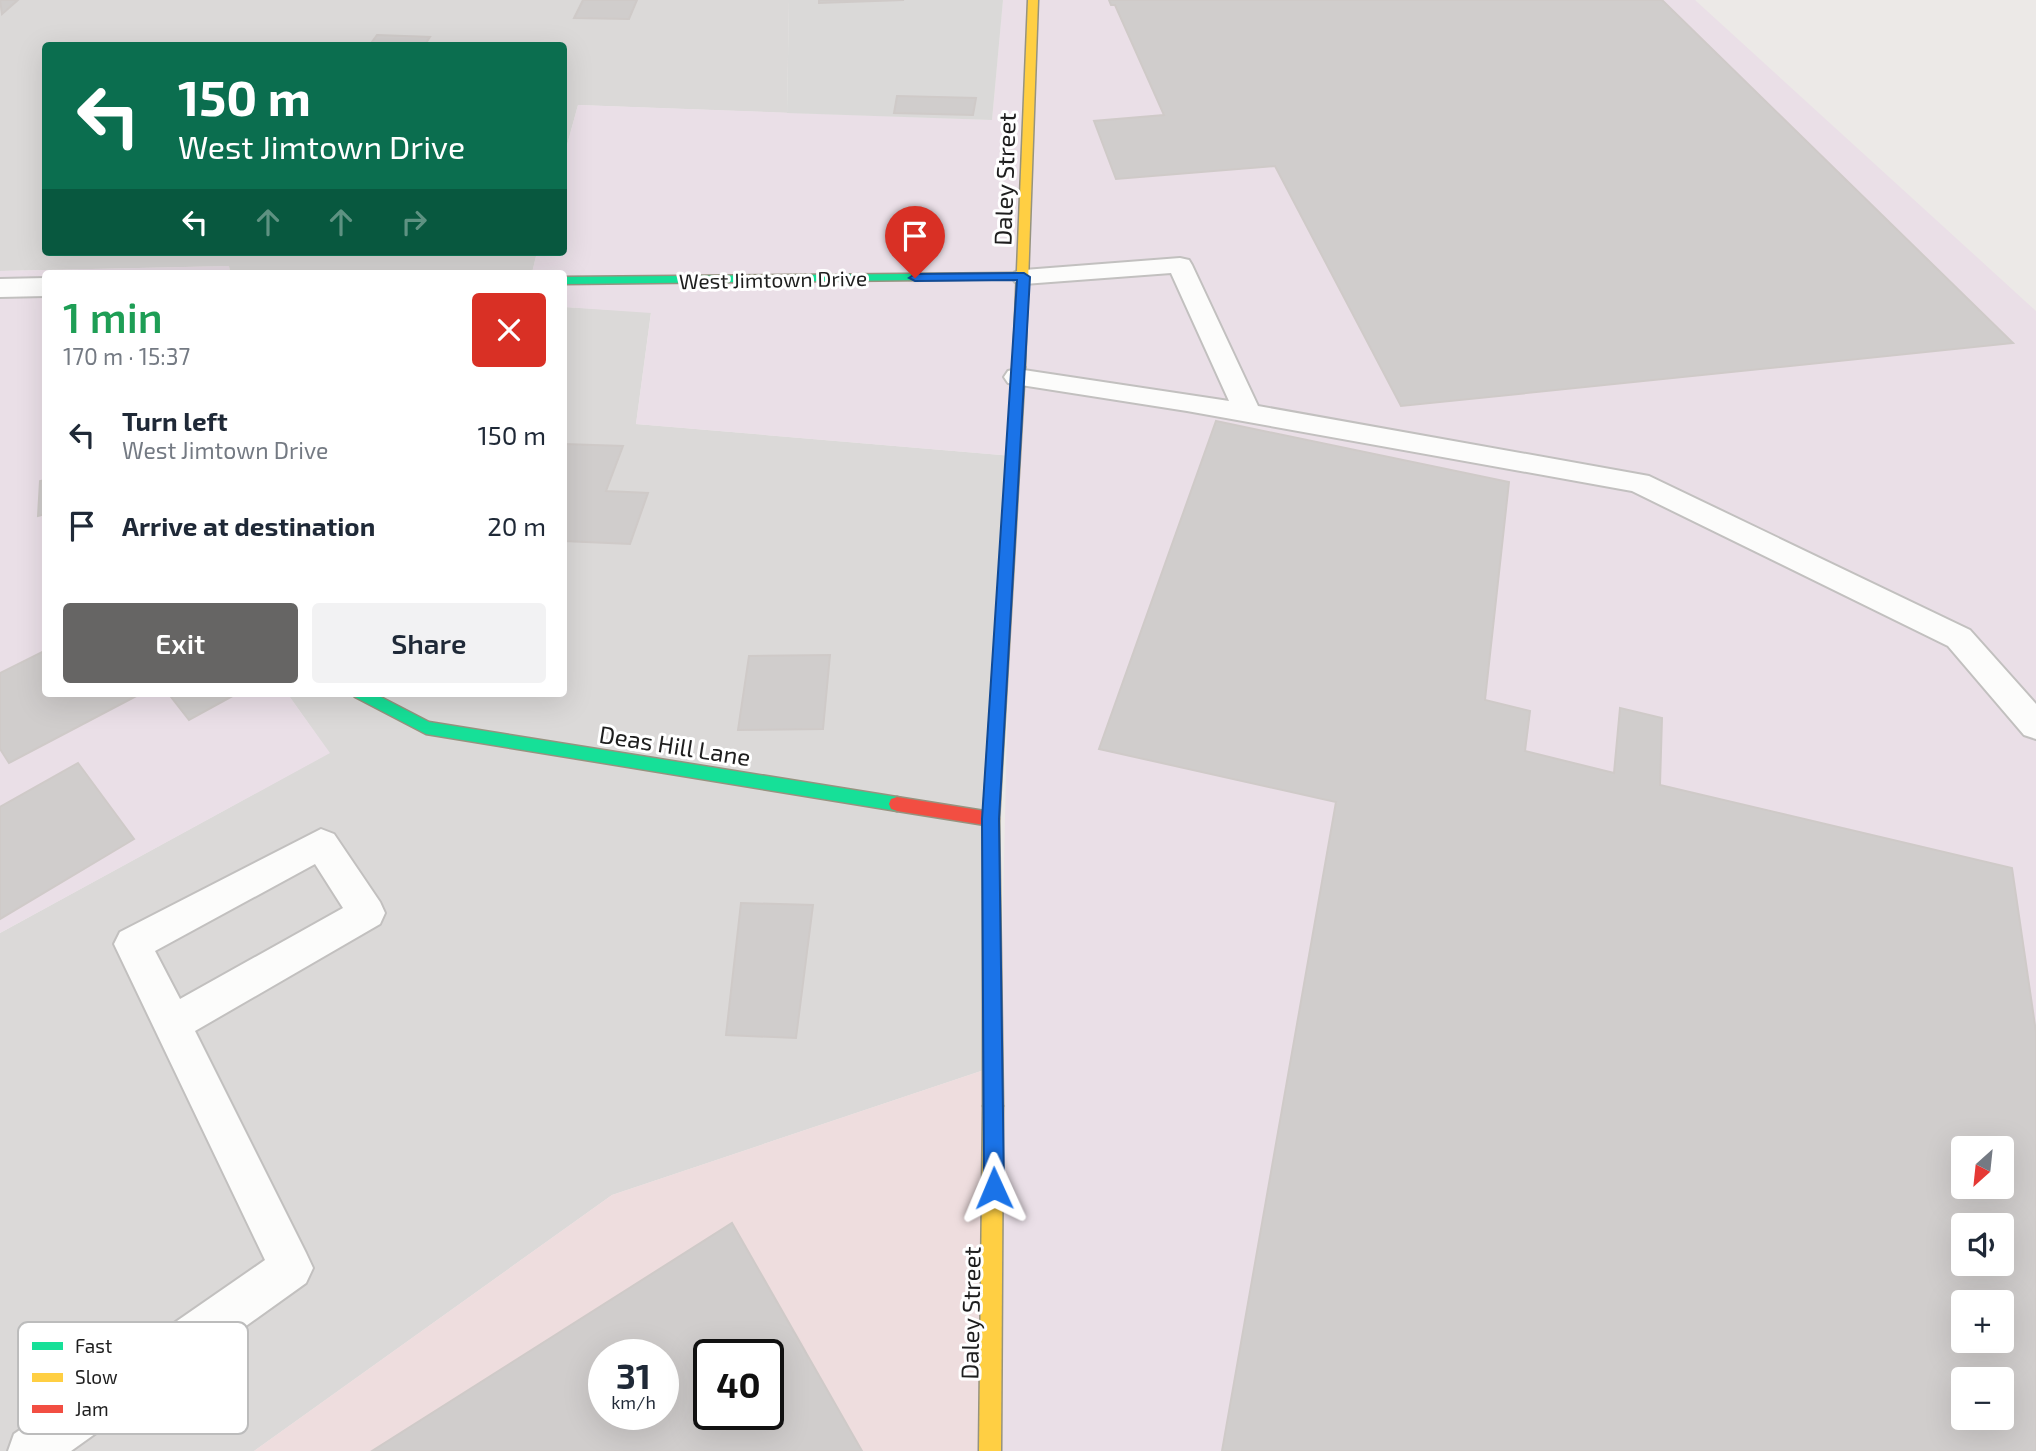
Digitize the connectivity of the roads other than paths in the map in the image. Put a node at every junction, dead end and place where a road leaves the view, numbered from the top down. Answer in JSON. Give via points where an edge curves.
{"nodes":[{"id":1,"x":1033,"y":0,"type":"edge"},
{"id":2,"x":1024,"y":277,"type":"junction"},
{"id":3,"x":567,"y":281,"type":"edge"},
{"id":4,"x":42,"y":287,"type":"edge"},
{"id":5,"x":0,"y":288,"type":"edge"},
{"id":6,"x":1017,"y":377,"type":"junction"},
{"id":7,"x":1248,"y":413,"type":"junction"},
{"id":8,"x":368,"y":697,"type":"edge"},
{"id":9,"x":2036,"y":726,"type":"edge"},
{"id":10,"x":991,"y":819,"type":"junction"},
{"id":11,"x":172,"y":1024,"type":"junction"},
{"id":12,"x":214,"y":1322,"type":"edge"},
{"id":13,"x":55,"y":1434,"type":"edge"},
{"id":14,"x":31,"y":1451,"type":"edge"},
{"id":15,"x":990,"y":1451,"type":"edge"}],
"edges":[{"from":1,"to":2,"type":"street","name":"Daley Street"},
{"from":2,"to":3,"type":"street","name":"West Jimtown Drive"},
{"from":2,"to":6,"type":"street","name":"Daley Street"},
{"from":2,"to":7,"type":"lane","via":[[1180,265]]},
{"from":4,"to":5,"type":"street"},
{"from":6,"to":7,"type":"lane"},
{"from":6,"to":10,"type":"street","name":"Daley Street"},
{"from":7,"to":9,"type":"lane","via":[[1639,483],[1959,638]]},
{"from":8,"to":10,"type":"street","name":"Deas Hill Lane","via":[[426,728]]},
{"from":10,"to":15,"type":"street","name":"Daley Street","via":[[994,1213]]},
{"from":11,"to":11,"type":"lane","via":[[133,944],[321,844],[367,913]]},
{"from":11,"to":12,"type":"lane","via":[[291,1268]]},
{"from":13,"to":14,"type":"lane"}]}
